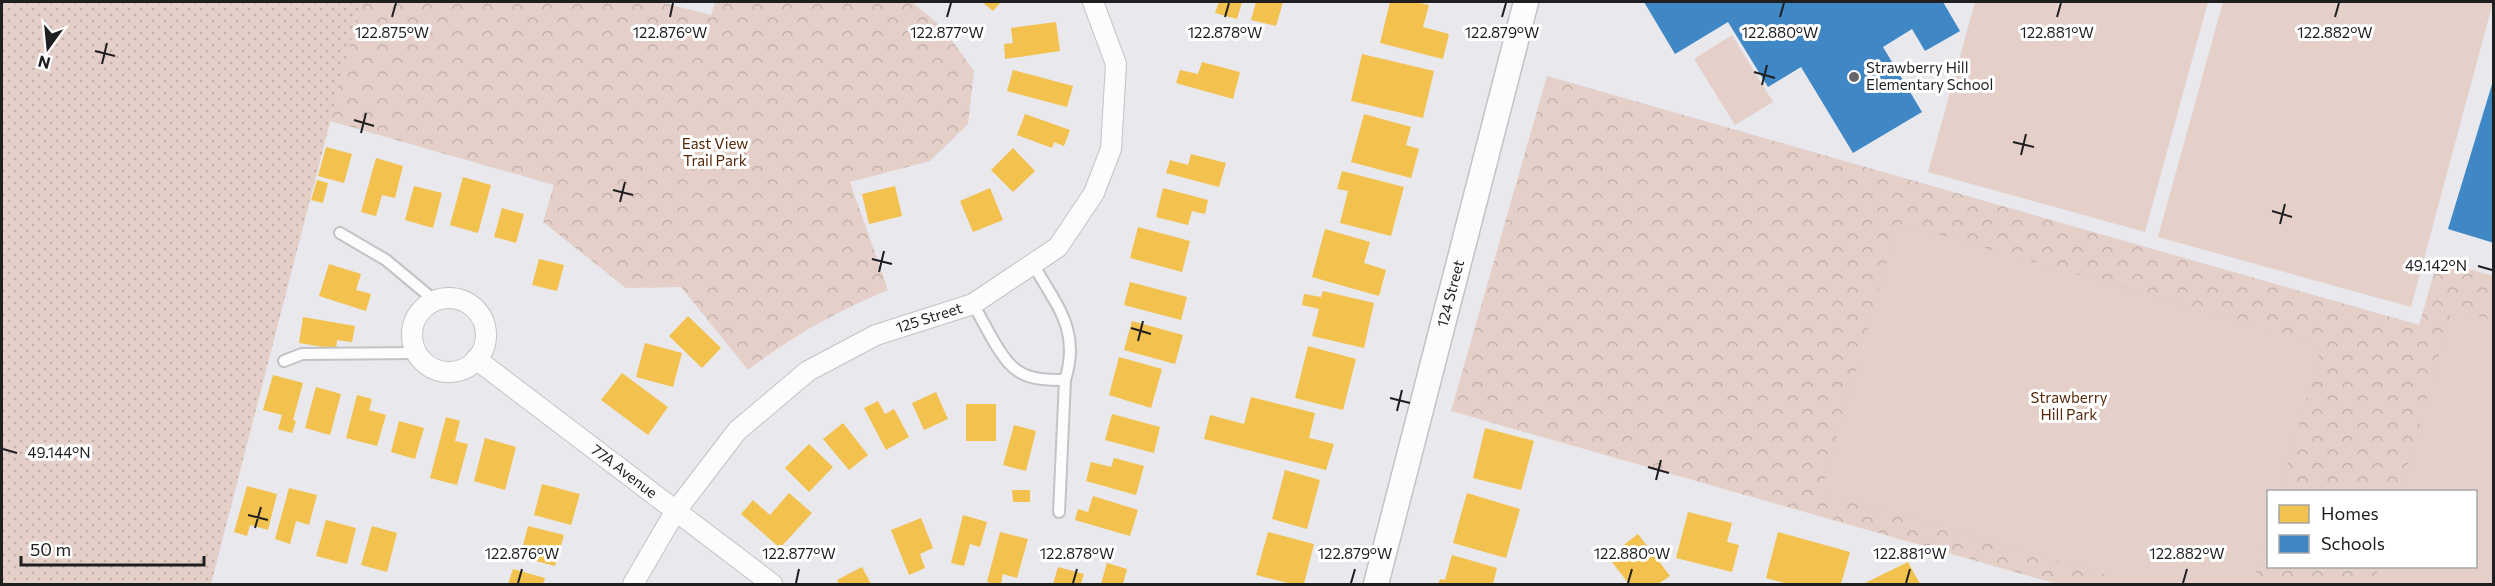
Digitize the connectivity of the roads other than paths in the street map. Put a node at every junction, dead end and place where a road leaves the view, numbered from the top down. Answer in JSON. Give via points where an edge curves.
{"nodes":[{"id":1,"x":1093,"y":2,"type":"edge"},
{"id":2,"x":1526,"y":2,"type":"edge"},
{"id":3,"x":340,"y":233,"type":"dead end"},
{"id":4,"x":1033,"y":264,"type":"junction"},
{"id":5,"x":434,"y":300,"type":"junction"},
{"id":6,"x":973,"y":304,"type":"junction"},
{"id":7,"x":417,"y":353,"type":"junction"},
{"id":8,"x":476,"y":359,"type":"junction"},
{"id":9,"x":284,"y":361,"type":"dead end"},
{"id":10,"x":1065,"y":380,"type":"junction"},
{"id":11,"x":675,"y":512,"type":"junction"},
{"id":12,"x":1059,"y":512,"type":"dead end"},
{"id":13,"x":633,"y":585,"type":"edge"},
{"id":14,"x":772,"y":585,"type":"edge"},
{"id":15,"x":1376,"y":585,"type":"edge"}],
"edges":[{"from":1,"to":4,"type":"street","name":"125 Street","via":[[1116,64],[1111,149],[1094,193],[1058,247]]},
{"from":2,"to":15,"type":"street","name":"124 Street"},
{"from":3,"to":5,"type":"lane","via":[[386,260]]},
{"from":4,"to":6,"type":"street","name":"125 Street"},
{"from":4,"to":10,"type":"lane","via":[[1062,310],[1070,343]]},
{"from":5,"to":7,"type":"street","via":[[414,323],[412,341]]},
{"from":5,"to":8,"type":"street","via":[[459,299],[479,313],[486,337]]},
{"from":6,"to":10,"type":"lane","via":[[1017,371]]},
{"from":6,"to":11,"type":"street","name":"125 Street","via":[[876,335],[808,371],[737,431]]},
{"from":7,"to":8,"type":"street","via":[[424,362],[445,371],[467,367]]},
{"from":7,"to":9,"type":"lane","via":[[302,354]]},
{"from":8,"to":11,"type":"street","name":"77A Avenue"},
{"from":10,"to":12,"type":"lane"},
{"from":11,"to":13,"type":"street","name":"125 Street"},
{"from":11,"to":14,"type":"street","name":"77A Avenue"}]}
